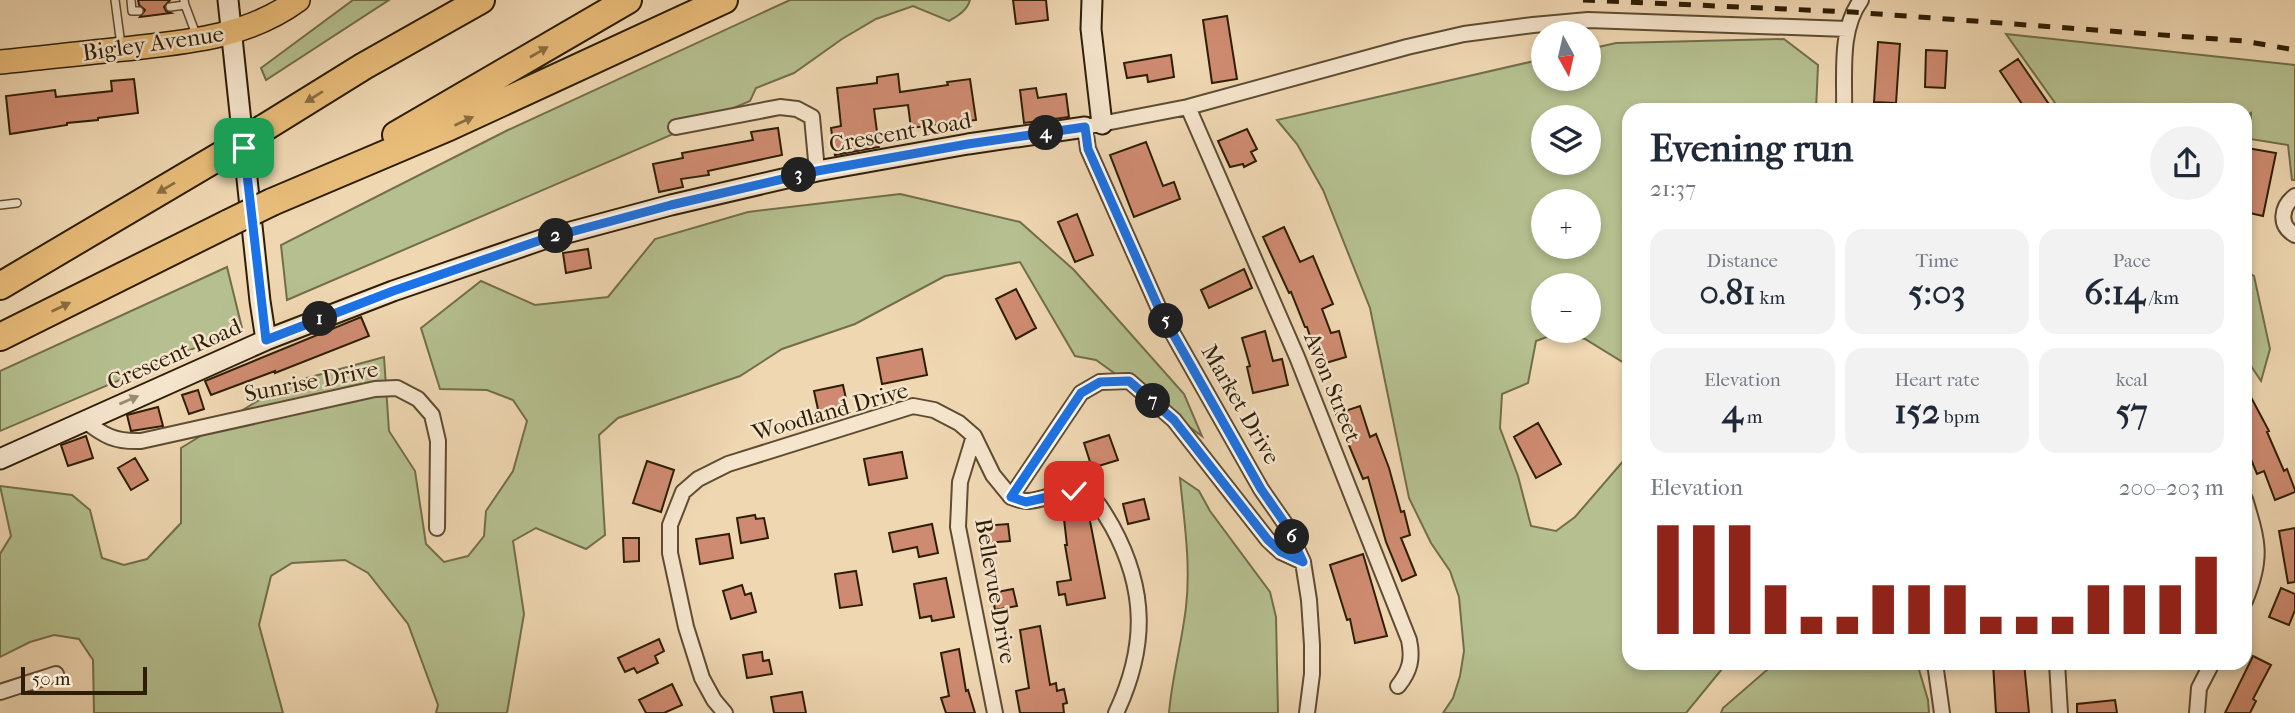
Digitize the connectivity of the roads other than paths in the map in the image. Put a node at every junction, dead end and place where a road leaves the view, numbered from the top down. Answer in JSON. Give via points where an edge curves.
{"nodes":[{"id":1,"x":115,"y":0,"type":"edge"},
{"id":2,"x":131,"y":0,"type":"edge"},
{"id":3,"x":228,"y":0,"type":"edge"},
{"id":4,"x":298,"y":0,"type":"edge"},
{"id":5,"x":448,"y":0,"type":"edge"},
{"id":6,"x":481,"y":0,"type":"edge"},
{"id":7,"x":628,"y":0,"type":"edge"},
{"id":8,"x":724,"y":0,"type":"edge"},
{"id":9,"x":1078,"y":0,"type":"edge"},
{"id":10,"x":1092,"y":0,"type":"edge"},
{"id":11,"x":1861,"y":0,"type":"edge"},
{"id":12,"x":184,"y":3,"type":"edge"},
{"id":13,"x":170,"y":6,"type":"dead end"},
{"id":14,"x":139,"y":11,"type":"dead end"},
{"id":15,"x":1091,"y":29,"type":"junction"},
{"id":16,"x":1847,"y":29,"type":"junction"},
{"id":17,"x":231,"y":33,"type":"junction"},
{"id":18,"x":198,"y":40,"type":"junction"},
{"id":19,"x":122,"y":49,"type":"junction"},
{"id":20,"x":0,"y":62,"type":"edge"},
{"id":21,"x":365,"y":66,"type":"junction"},
{"id":22,"x":1844,"y":103,"type":"edge"},
{"id":23,"x":1188,"y":107,"type":"junction"},
{"id":24,"x":1094,"y":126,"type":"junction"},
{"id":25,"x":676,"y":127,"type":"dead end"},
{"id":26,"x":817,"y":171,"type":"junction"},
{"id":27,"x":310,"y":185,"type":"junction"},
{"id":28,"x":2295,"y":196,"type":"edge"},
{"id":29,"x":17,"y":203,"type":"dead end"},
{"id":30,"x":0,"y":205,"type":"edge"},
{"id":31,"x":2295,"y":235,"type":"edge"},
{"id":32,"x":0,"y":286,"type":"edge"},
{"id":33,"x":0,"y":337,"type":"edge"},
{"id":34,"x":266,"y":340,"type":"junction"},
{"id":35,"x":84,"y":420,"type":"junction"},
{"id":36,"x":974,"y":436,"type":"junction"},
{"id":37,"x":0,"y":458,"type":"edge"},
{"id":38,"x":1011,"y":497,"type":"junction"},
{"id":39,"x":2252,"y":526,"type":"edge"},
{"id":40,"x":437,"y":528,"type":"dead end"},
{"id":41,"x":1303,"y":562,"type":"junction"},
{"id":42,"x":2252,"y":585,"type":"edge"},
{"id":43,"x":1936,"y":670,"type":"edge"},
{"id":44,"x":2057,"y":670,"type":"edge"},
{"id":45,"x":2208,"y":670,"type":"edge"},
{"id":46,"x":56,"y":674,"type":"dead end"},
{"id":47,"x":1398,"y":687,"type":"dead end"},
{"id":48,"x":0,"y":692,"type":"edge"},
{"id":49,"x":725,"y":713,"type":"edge"},
{"id":50,"x":995,"y":713,"type":"edge"},
{"id":51,"x":1116,"y":713,"type":"edge"},
{"id":52,"x":1307,"y":713,"type":"edge"},
{"id":53,"x":1942,"y":713,"type":"edge"},
{"id":54,"x":2060,"y":713,"type":"edge"},
{"id":55,"x":2197,"y":713,"type":"edge"}],
"edges":[{"from":1,"to":19,"type":"lane"},
{"from":2,"to":14,"type":"lane","via":[[132,11]]},
{"from":3,"to":17,"type":"street"},
{"from":4,"to":17,"type":"main road","name":"Bigley Avenue","via":[[267,20]]},
{"from":5,"to":21,"type":"highway"},
{"from":6,"to":21,"type":"highway"},
{"from":27,"to":7,"type":"highway","one_way":true},
{"from":27,"to":8,"type":"highway","one_way":true,"via":[[449,127]]},
{"from":9,"to":15,"type":"street"},
{"from":10,"to":15,"type":"street"},
{"from":11,"to":16,"type":"street"},
{"from":12,"to":13,"type":"lane"},
{"from":12,"to":18,"type":"lane"},
{"from":15,"to":24,"type":"street","name":"Market Drive"},
{"from":16,"to":22,"type":"street"},
{"from":16,"to":23,"type":"street","name":"Crescent Road","via":[[1588,20],[1533,25],[1407,47]]},
{"from":17,"to":18,"type":"main road","name":"Bigley Avenue"},
{"from":17,"to":34,"type":"street"},
{"from":18,"to":19,"type":"main road","name":"Bigley Avenue"},
{"from":19,"to":20,"type":"main road","name":"Bigley Avenue"},
{"from":21,"to":32,"type":"highway","one_way":true,"bridge":true},
{"from":23,"to":24,"type":"street","name":"Crescent Road"},
{"from":23,"to":47,"type":"street","name":"Avon Street","via":[[1297,357],[1409,640],[1412,657]]},
{"from":24,"to":26,"type":"street","name":"Crescent Road"},
{"from":24,"to":41,"type":"street","name":"Market Drive","via":[[1088,149],[1160,311],[1286,525]]},
{"from":25,"to":26,"type":"street","via":[[780,107],[797,109],[811,117]]},
{"from":26,"to":34,"type":"street","name":"Crescent Road","via":[[541,240]]},
{"from":33,"to":27,"type":"highway","one_way":true,"bridge":true},
{"from":28,"to":31,"type":"street","via":[[2283,217]]},
{"from":29,"to":30,"type":"lane"},
{"from":35,"to":34,"type":"street","name":"Crescent Road","one_way":true},
{"from":35,"to":37,"type":"street","name":"Crescent Road"},
{"from":35,"to":40,"type":"street","name":"Sunrise Drive","via":[[123,442],[141,441],[397,388],[418,399],[432,415],[438,442]]},
{"from":36,"to":38,"type":"street","name":"Woodland Drive","via":[[993,475]]},
{"from":36,"to":49,"type":"street","name":"Woodland Drive","via":[[934,410],[913,407],[728,464],[683,492],[670,524],[670,553],[702,678]]},
{"from":36,"to":50,"type":"street","name":"Bellevue Drive","via":[[960,482],[958,527]]},
{"from":38,"to":41,"type":"street","via":[[1081,393],[1100,382],[1129,381],[1174,420],[1268,540]]},
{"from":38,"to":51,"type":"street","via":[[1026,502],[1074,491],[1087,494],[1118,538],[1135,582],[1140,615],[1135,655]]},
{"from":39,"to":42,"type":"street","via":[[2258,549]]},
{"from":41,"to":52,"type":"street","name":"Market Drive","via":[[1312,645]]},
{"from":43,"to":53,"type":"street"},
{"from":44,"to":54,"type":"street"},
{"from":45,"to":55,"type":"street","via":[[2199,688]]},
{"from":46,"to":48,"type":"street"}]}
